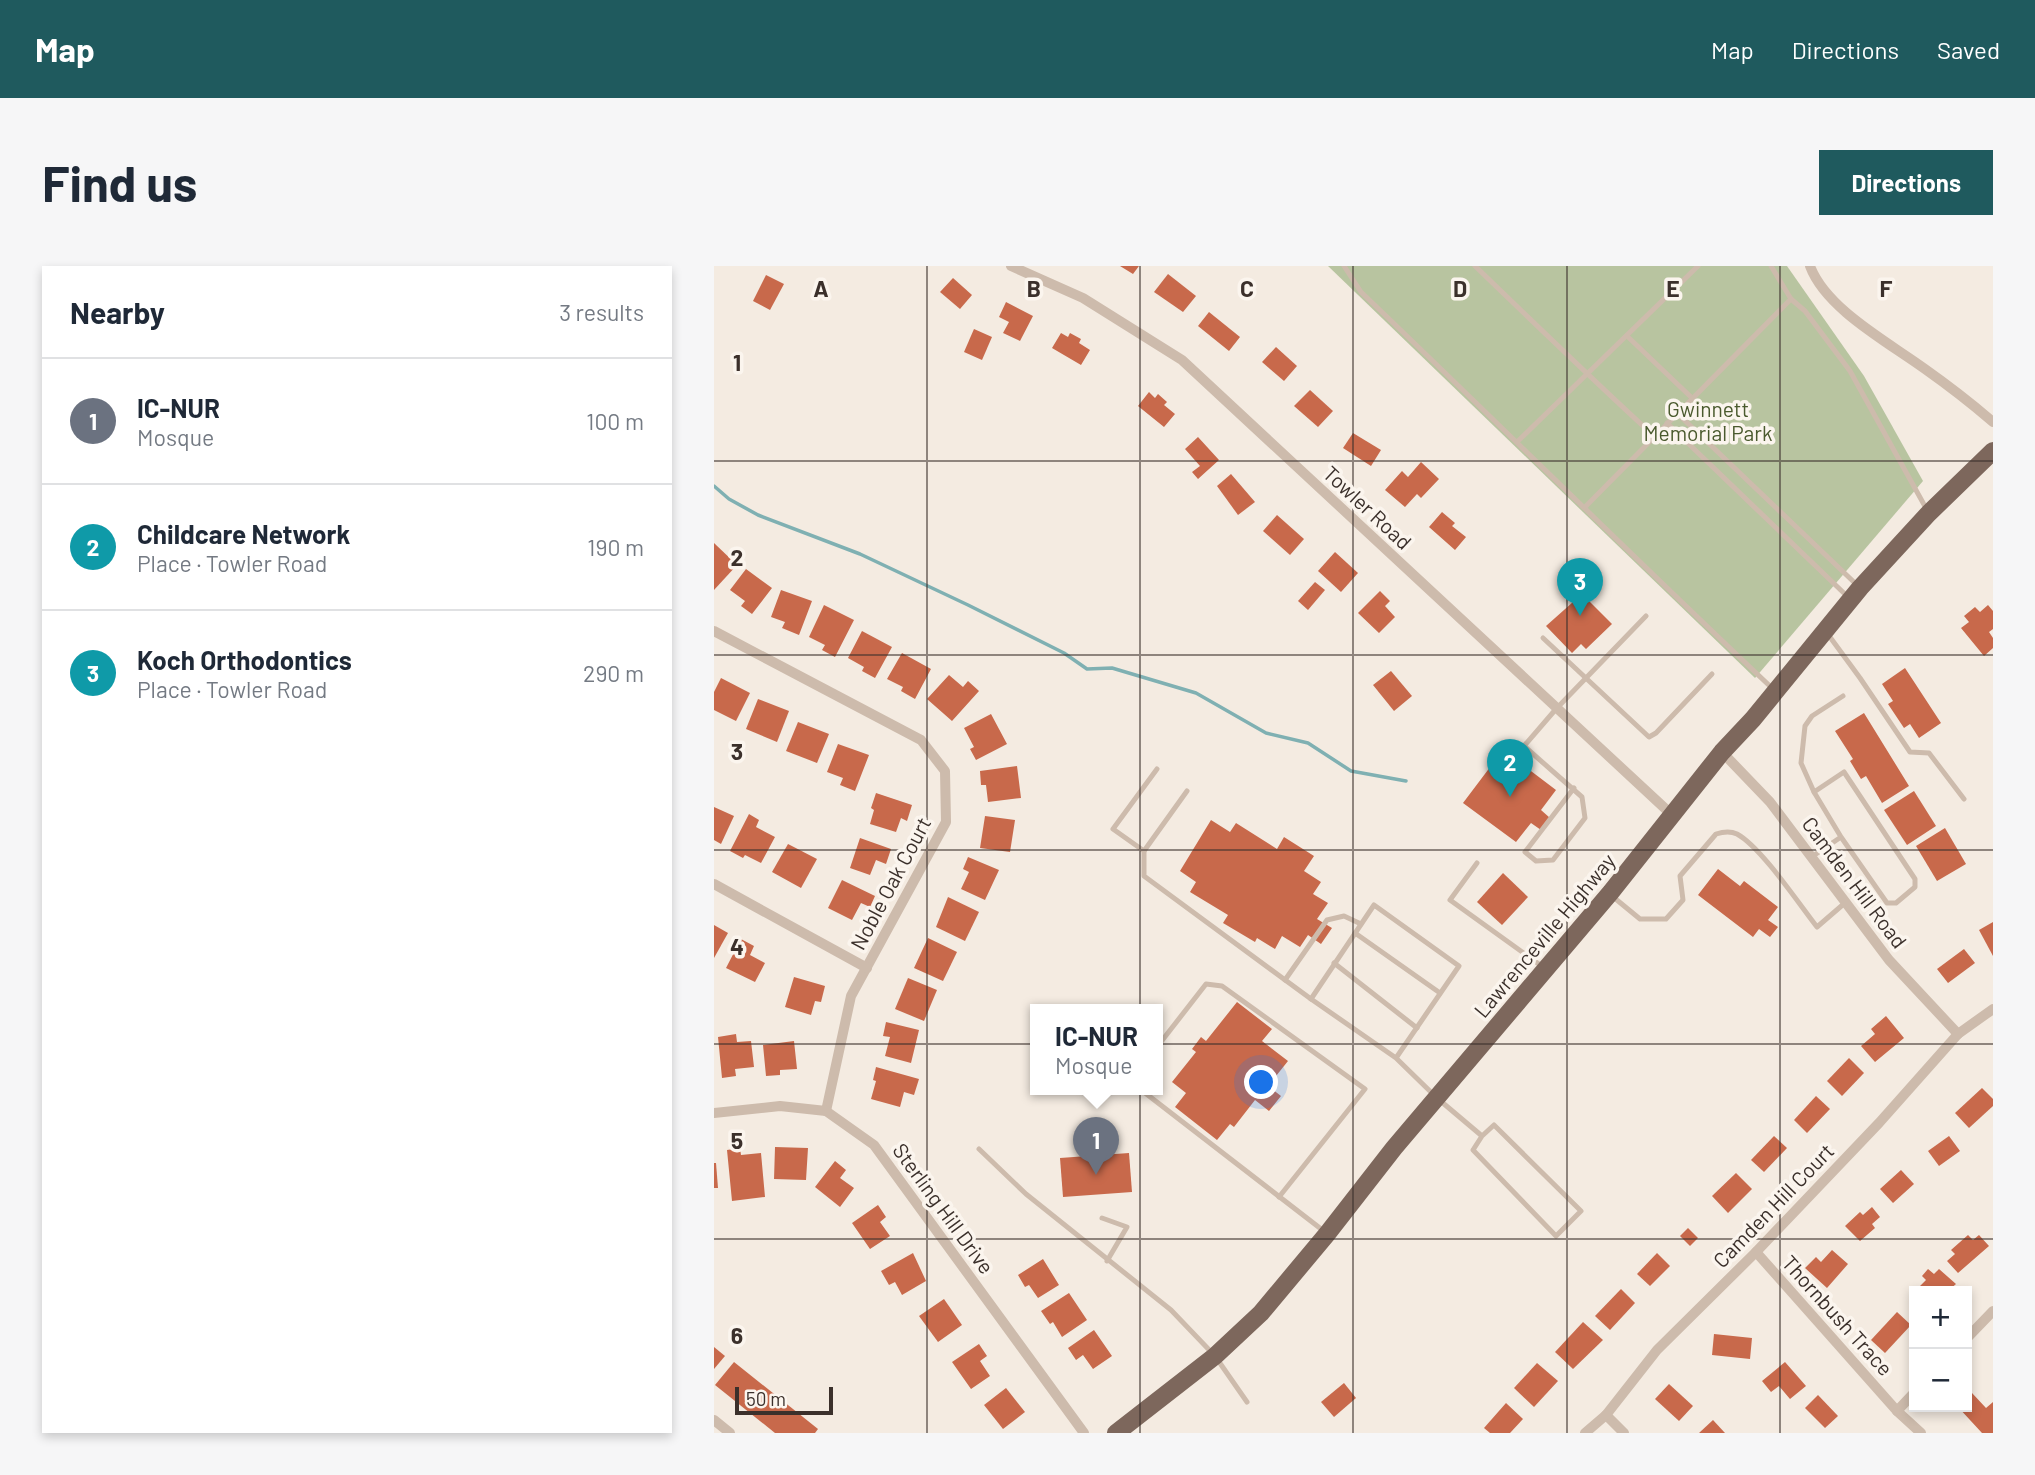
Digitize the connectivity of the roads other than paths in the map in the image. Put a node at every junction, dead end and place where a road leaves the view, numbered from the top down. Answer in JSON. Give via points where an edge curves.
{"nodes":[{"id":1,"x":1011,"y":266,"type":"edge"},
{"id":2,"x":1344,"y":266,"type":"edge"},
{"id":3,"x":1475,"y":266,"type":"edge"},
{"id":4,"x":1698,"y":266,"type":"edge"},
{"id":5,"x":1771,"y":266,"type":"edge"},
{"id":6,"x":1810,"y":266,"type":"edge"},
{"id":7,"x":1791,"y":299,"type":"junction"},
{"id":8,"x":1628,"y":335,"type":"junction"},
{"id":9,"x":1586,"y":374,"type":"junction"},
{"id":10,"x":1692,"y":398,"type":"junction"},
{"id":11,"x":1677,"y":413,"type":"junction"},
{"id":12,"x":1993,"y":422,"type":"edge"},
{"id":13,"x":1667,"y":423,"type":"junction"},
{"id":14,"x":1654,"y":436,"type":"junction"},
{"id":15,"x":1517,"y":442,"type":"junction"},
{"id":16,"x":1993,"y":451,"type":"edge"},
{"id":17,"x":1585,"y":507,"type":"junction"},
{"id":18,"x":1929,"y":513,"type":"junction"},
{"id":19,"x":1855,"y":594,"type":"junction"},
{"id":20,"x":1646,"y":616,"type":"dead end"},
{"id":21,"x":714,"y":631,"type":"edge"},
{"id":22,"x":1825,"y":631,"type":"junction"},
{"id":23,"x":1543,"y":638,"type":"dead end"},
{"id":24,"x":1712,"y":674,"type":"dead end"},
{"id":25,"x":1586,"y":678,"type":"junction"},
{"id":26,"x":1776,"y":691,"type":"junction"},
{"id":27,"x":1843,"y":696,"type":"dead end"},
{"id":28,"x":1556,"y":709,"type":"junction"},
{"id":29,"x":1722,"y":752,"type":"junction"},
{"id":30,"x":1157,"y":769,"type":"dead end"},
{"id":31,"x":1574,"y":789,"type":"junction"},
{"id":32,"x":1187,"y":791,"type":"dead end"},
{"id":33,"x":1814,"y":792,"type":"junction"},
{"id":34,"x":1964,"y":799,"type":"dead end"},
{"id":35,"x":1671,"y":814,"type":"junction"},
{"id":36,"x":1841,"y":837,"type":"junction"},
{"id":37,"x":1144,"y":851,"type":"junction"},
{"id":38,"x":1813,"y":856,"type":"junction"},
{"id":39,"x":1477,"y":863,"type":"dead end"},
{"id":40,"x":714,"y":884,"type":"edge"},
{"id":41,"x":1609,"y":894,"type":"junction"},
{"id":42,"x":1846,"y":902,"type":"junction"},
{"id":43,"x":1361,"y":924,"type":"junction"},
{"id":44,"x":1354,"y":933,"type":"junction"},
{"id":45,"x":1334,"y":963,"type":"junction"},
{"id":46,"x":867,"y":968,"type":"junction"},
{"id":47,"x":1546,"y":968,"type":"junction"},
{"id":48,"x":1285,"y":980,"type":"junction"},
{"id":49,"x":1440,"y":993,"type":"junction"},
{"id":50,"x":1311,"y":999,"type":"junction"},
{"id":51,"x":1993,"y":1009,"type":"edge"},
{"id":52,"x":1417,"y":1028,"type":"junction"},
{"id":53,"x":1958,"y":1034,"type":"junction"},
{"id":54,"x":1163,"y":1040,"type":"edge"},
{"id":55,"x":1396,"y":1058,"type":"junction"},
{"id":56,"x":1148,"y":1095,"type":"edge"},
{"id":57,"x":1437,"y":1098,"type":"junction"},
{"id":58,"x":826,"y":1111,"type":"junction"},
{"id":59,"x":714,"y":1113,"type":"edge"},
{"id":60,"x":1482,"y":1136,"type":"junction"},
{"id":61,"x":979,"y":1149,"type":"dead end"},
{"id":62,"x":1279,"y":1197,"type":"junction"},
{"id":63,"x":1102,"y":1217,"type":"dead end"},
{"id":64,"x":1327,"y":1234,"type":"junction"},
{"id":65,"x":1756,"y":1252,"type":"junction"},
{"id":66,"x":1107,"y":1261,"type":"junction"},
{"id":67,"x":1993,"y":1311,"type":"edge"},
{"id":68,"x":1972,"y":1333,"type":"edge"},
{"id":69,"x":1215,"y":1356,"type":"junction"},
{"id":70,"x":1909,"y":1398,"type":"edge"},
{"id":71,"x":1247,"y":1402,"type":"dead end"},
{"id":72,"x":1897,"y":1411,"type":"junction"},
{"id":73,"x":1606,"y":1415,"type":"junction"},
{"id":74,"x":714,"y":1420,"type":"edge"},
{"id":75,"x":730,"y":1433,"type":"edge"},
{"id":76,"x":1084,"y":1433,"type":"edge"},
{"id":77,"x":1116,"y":1433,"type":"edge"},
{"id":78,"x":1585,"y":1433,"type":"edge"},
{"id":79,"x":1624,"y":1433,"type":"edge"},
{"id":80,"x":1921,"y":1433,"type":"edge"}],
"edges":[{"from":1,"to":28,"type":"street","name":"Towler Road","via":[[1083,298],[1182,360]]},
{"from":2,"to":15,"type":"lane","via":[[1361,292]]},
{"from":3,"to":9,"type":"lane"},
{"from":4,"to":8,"type":"lane"},
{"from":5,"to":7,"type":"lane"},
{"from":6,"to":12,"type":"street","via":[[1835,304]]},
{"from":7,"to":10,"type":"lane"},
{"from":7,"to":18,"type":"lane","via":[[1850,371]]},
{"from":8,"to":9,"type":"lane"},
{"from":8,"to":10,"type":"lane"},
{"from":9,"to":14,"type":"lane"},
{"from":9,"to":15,"type":"lane"},
{"from":10,"to":11,"type":"lane"},
{"from":11,"to":13,"type":"lane"},
{"from":11,"to":19,"type":"lane"},
{"from":13,"to":14,"type":"lane"},
{"from":13,"to":19,"type":"lane"},
{"from":14,"to":17,"type":"lane"},
{"from":15,"to":17,"type":"lane"},
{"from":16,"to":18,"type":"main road","name":"Lawrenceville Highway"},
{"from":17,"to":26,"type":"lane"},
{"from":18,"to":19,"type":"main road","name":"Lawrenceville Highway"},
{"from":19,"to":22,"type":"main road","name":"Lawrenceville Highway"},
{"from":20,"to":25,"type":"lane"},
{"from":21,"to":46,"type":"street","name":"Noble Oak Court","via":[[921,740],[946,771],[946,822]]},
{"from":22,"to":26,"type":"main road","name":"Lawrenceville Highway"},
{"from":22,"to":34,"type":"lane","via":[[1910,752],[1929,753]]},
{"from":23,"to":25,"type":"lane"},
{"from":24,"to":25,"type":"lane","via":[[1649,737]]},
{"from":25,"to":28,"type":"lane"},
{"from":26,"to":29,"type":"main road","name":"Lawrenceville Highway"},
{"from":27,"to":33,"type":"lane","via":[[1812,716],[1805,726],[1801,762]]},
{"from":28,"to":31,"type":"lane","via":[[1524,746]]},
{"from":28,"to":35,"type":"street","name":"Towler Road"},
{"from":29,"to":35,"type":"main road","name":"Lawrenceville Highway"},
{"from":29,"to":38,"type":"street","name":"Camden Hill Road"},
{"from":30,"to":37,"type":"lane","via":[[1113,829]]},
{"from":31,"to":31,"type":"lane","via":[[1582,797],[1585,818],[1553,860],[1536,861],[1525,852]]},
{"from":32,"to":37,"type":"lane"},
{"from":33,"to":36,"type":"lane"},
{"from":33,"to":36,"type":"lane","via":[[1844,772],[1915,879],[1915,887],[1896,903],[1887,903]]},
{"from":35,"to":41,"type":"main road","name":"Lawrenceville Highway"},
{"from":36,"to":38,"type":"lane"},
{"from":37,"to":48,"type":"lane","via":[[1144,876]]},
{"from":38,"to":42,"type":"street","name":"Camden Hill Road"},
{"from":39,"to":47,"type":"lane","via":[[1450,900]]},
{"from":40,"to":46,"type":"street"},
{"from":41,"to":42,"type":"lane","via":[[1640,919],[1666,919],[1683,900],[1680,876],[1716,834],[1724,832],[1737,833],[1763,858],[1817,927]]},
{"from":41,"to":47,"type":"main road","name":"Lawrenceville Highway"},
{"from":42,"to":53,"type":"street","name":"Camden Hill Road","via":[[1889,960]]},
{"from":43,"to":44,"type":"lane"},
{"from":43,"to":48,"type":"lane","via":[[1344,916],[1327,920]]},
{"from":43,"to":49,"type":"lane","via":[[1374,905],[1459,966]]},
{"from":44,"to":45,"type":"lane"},
{"from":44,"to":49,"type":"lane"},
{"from":45,"to":50,"type":"lane"},
{"from":45,"to":52,"type":"lane"},
{"from":46,"to":58,"type":"street","name":"Noble Oak Court","via":[[852,996]]},
{"from":47,"to":57,"type":"main road","name":"Lawrenceville Highway"},
{"from":48,"to":50,"type":"lane"},
{"from":49,"to":52,"type":"lane"},
{"from":50,"to":55,"type":"lane"},
{"from":51,"to":53,"type":"street","name":"Camden Hill Court"},
{"from":52,"to":55,"type":"lane"},
{"from":53,"to":65,"type":"street","name":"Camden Hill Court"},
{"from":54,"to":62,"type":"lane","via":[[1206,984],[1222,986],[1365,1089]]},
{"from":55,"to":57,"type":"lane"},
{"from":56,"to":62,"type":"lane"},
{"from":57,"to":60,"type":"lane"},
{"from":57,"to":64,"type":"main road","name":"Lawrenceville Highway"},
{"from":58,"to":59,"type":"street","name":"Sterling Hill Drive","via":[[780,1106]]},
{"from":58,"to":76,"type":"street","name":"Sterling Hill Drive","via":[[874,1145]]},
{"from":60,"to":60,"type":"lane","via":[[1494,1125],[1581,1210],[1556,1236],[1473,1150]]},
{"from":61,"to":66,"type":"lane"},
{"from":62,"to":64,"type":"lane"},
{"from":63,"to":66,"type":"lane","via":[[1126,1227]]},
{"from":64,"to":69,"type":"main road","name":"Lawrenceville Highway","via":[[1261,1312]]},
{"from":65,"to":72,"type":"street","name":"Thornbush Trace"},
{"from":65,"to":73,"type":"street","name":"Camden Hill Court","via":[[1657,1350]]},
{"from":66,"to":69,"type":"lane","via":[[1171,1310]]},
{"from":67,"to":68,"type":"street"},
{"from":69,"to":71,"type":"lane"},
{"from":69,"to":77,"type":"main road","name":"Lawrenceville Highway"},
{"from":70,"to":72,"type":"street"},
{"from":72,"to":80,"type":"street","name":"Thornbush Trace"},
{"from":73,"to":78,"type":"street","name":"Camden Hill Court"},
{"from":73,"to":79,"type":"street"},
{"from":74,"to":75,"type":"street"}]}
